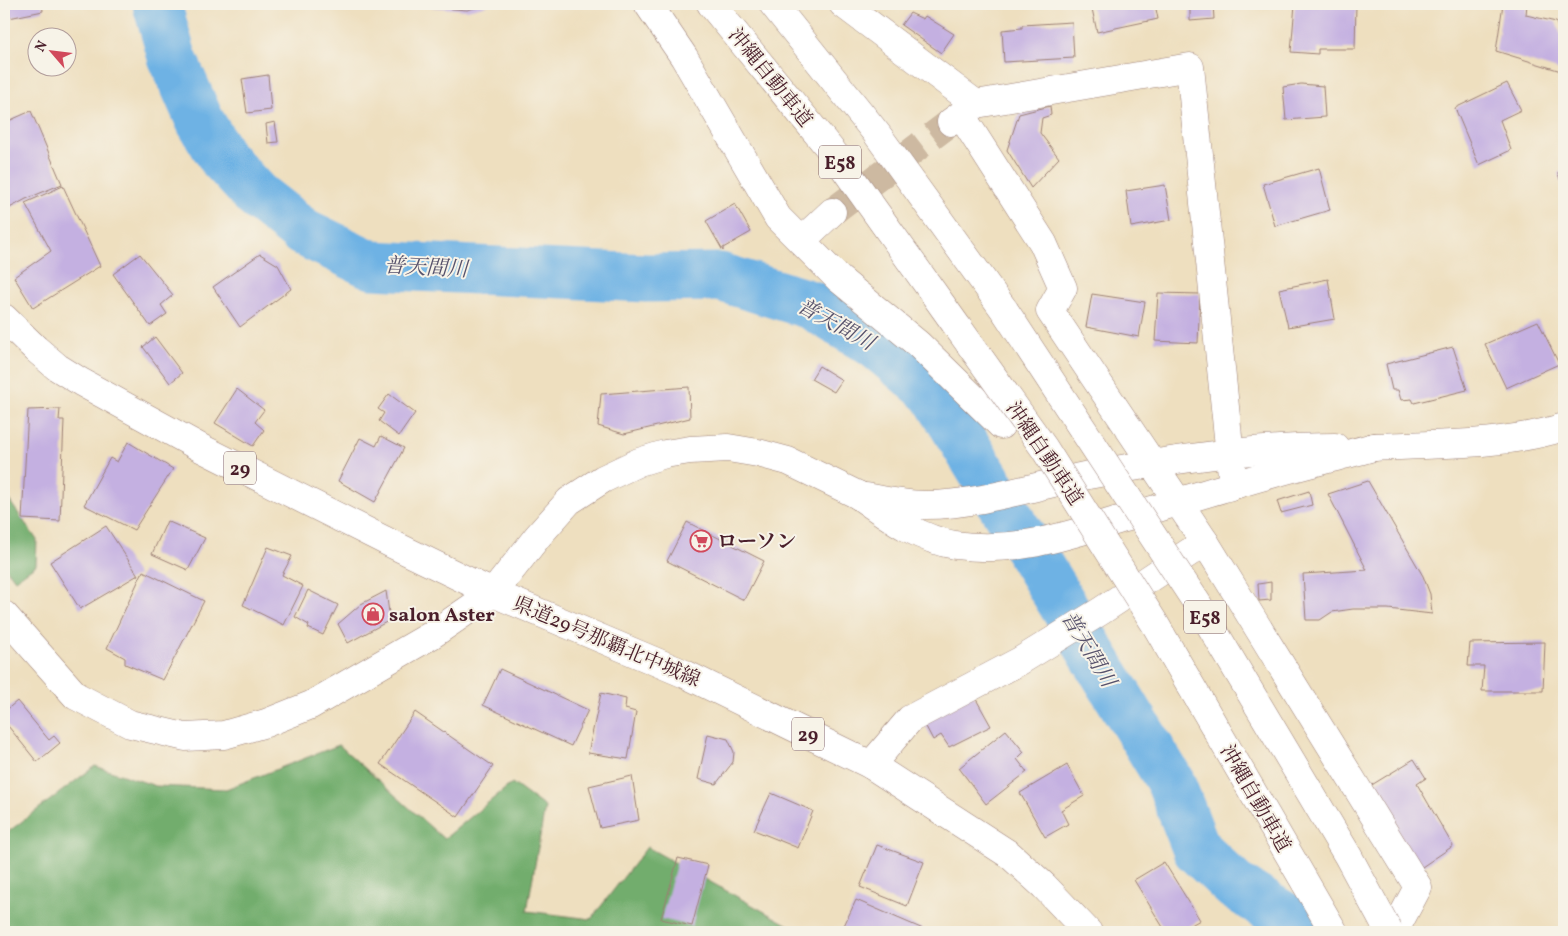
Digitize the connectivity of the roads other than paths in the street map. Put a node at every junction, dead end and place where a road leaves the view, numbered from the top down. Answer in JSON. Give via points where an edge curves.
{"nodes":[{"id":1,"x":648,"y":4,"type":"edge"},
{"id":2,"x":711,"y":4,"type":"edge"},
{"id":3,"x":773,"y":4,"type":"edge"},
{"id":4,"x":843,"y":4,"type":"edge"},
{"id":5,"x":963,"y":113,"type":"junction"},
{"id":6,"x":832,"y":212,"type":"tunnel mouth"},
{"id":7,"x":801,"y":241,"type":"junction"},
{"id":8,"x":4,"y":318,"type":"edge"},
{"id":9,"x":1001,"y":426,"type":"dead end"},
{"id":10,"x":1564,"y":426,"type":"edge"},
{"id":11,"x":1374,"y":447,"type":"junction"},
{"id":12,"x":1231,"y":453,"type":"junction"},
{"id":13,"x":1151,"y":463,"type":"junction"},
{"id":14,"x":1233,"y":485,"type":"junction"},
{"id":15,"x":858,"y":496,"type":"junction"},
{"id":16,"x":1178,"y":502,"type":"junction"},
{"id":17,"x":1206,"y":542,"type":"junction"},
{"id":18,"x":493,"y":593,"type":"junction"},
{"id":19,"x":4,"y":615,"type":"edge"},
{"id":20,"x":871,"y":765,"type":"junction"},
{"id":21,"x":1088,"y":932,"type":"edge"},
{"id":22,"x":1334,"y":932,"type":"edge"},
{"id":23,"x":1390,"y":932,"type":"edge"},
{"id":24,"x":1394,"y":932,"type":"edge"}],
"edges":[{"from":1,"to":7,"type":"main road","via":[[684,57],[778,218]]},
{"from":2,"to":22,"type":"main road","name":"沖縄自動車道","number":"E58","bridge":true,"via":[[835,155],[1044,448],[1156,624]]},
{"from":3,"to":23,"type":"main road","number":"E58","bridge":true,"via":[[877,134],[1005,311],[1197,603]]},
{"from":4,"to":5,"type":"main road"},
{"from":5,"to":12,"type":"main road","via":[[1190,67]]},
{"from":5,"to":13,"type":"main road","via":[[1043,243],[1063,288],[1050,311]]},
{"from":6,"to":7,"type":"main road"},
{"from":7,"to":9,"type":"main road","via":[[839,279],[918,344]]},
{"from":8,"to":18,"type":"main road","name":"県道29号那覇北中城線","number":"29","via":[[36,350],[81,382],[201,448]]},
{"from":10,"to":11,"type":"main road","via":[[1508,440]]},
{"from":11,"to":12,"type":"main road","via":[[1313,447]]},
{"from":11,"to":14,"type":"main road"},
{"from":12,"to":13,"type":"main road"},
{"from":12,"to":14,"type":"main road"},
{"from":13,"to":15,"type":"main road","via":[[951,503],[892,503]]},
{"from":13,"to":16,"type":"main road"},
{"from":14,"to":16,"type":"main road"},
{"from":15,"to":16,"type":"main road","via":[[896,522],[925,536],[953,544],[1002,548],[1072,534]]},
{"from":15,"to":18,"type":"main road","via":[[788,461],[758,453],[728,448],[664,454],[602,479],[569,501]]},
{"from":16,"to":17,"type":"main road"},
{"from":17,"to":20,"type":"main road","via":[[1020,661],[910,719]]},
{"from":17,"to":24,"type":"main road","via":[[1418,887]]},
{"from":18,"to":19,"type":"main road","via":[[430,636],[311,705],[224,735],[185,737],[130,724],[76,696]]},
{"from":18,"to":20,"type":"main road","name":"県道29号那覇北中城線","number":"29","via":[[685,674]]},
{"from":20,"to":21,"type":"main road","name":"県道29号那覇北中城線","number":"29","via":[[1010,855]]}]}
